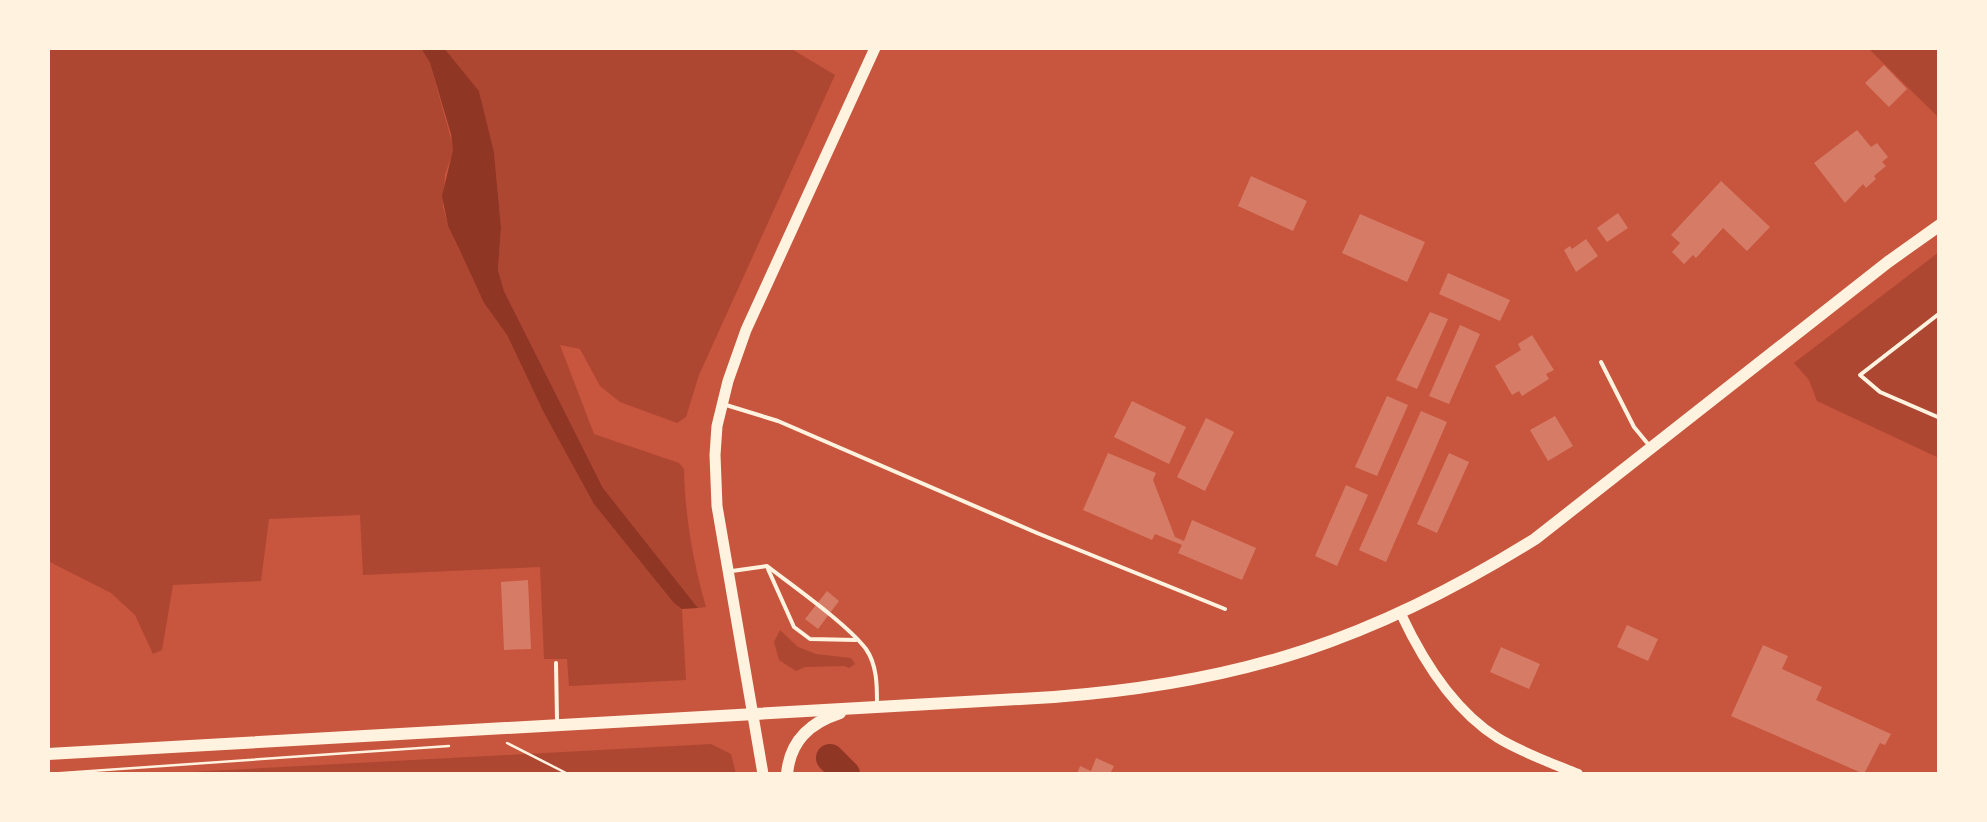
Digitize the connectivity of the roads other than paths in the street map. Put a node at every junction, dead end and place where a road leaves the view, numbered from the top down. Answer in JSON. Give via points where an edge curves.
{"nodes":[{"id":1,"x":875,"y":48,"type":"edge"},
{"id":2,"x":1940,"y":226,"type":"edge"},
{"id":3,"x":1940,"y":313,"type":"edge"},
{"id":4,"x":1601,"y":362,"type":"dead end"},
{"id":5,"x":722,"y":404,"type":"junction"},
{"id":6,"x":1940,"y":418,"type":"edge"},
{"id":7,"x":1652,"y":449,"type":"junction"},
{"id":8,"x":768,"y":566,"type":"junction"},
{"id":9,"x":728,"y":572,"type":"junction"},
{"id":10,"x":1225,"y":609,"type":"dead end"},
{"id":11,"x":1401,"y":614,"type":"junction"},
{"id":12,"x":856,"y":640,"type":"junction"},
{"id":13,"x":556,"y":663,"type":"dead end"},
{"id":14,"x":877,"y":708,"type":"junction"},
{"id":15,"x":854,"y":709,"type":"junction"},
{"id":16,"x":754,"y":713,"type":"junction"},
{"id":17,"x":557,"y":724,"type":"junction"},
{"id":18,"x":48,"y":754,"type":"edge"},
{"id":19,"x":763,"y":774,"type":"edge"},
{"id":20,"x":788,"y":774,"type":"edge"},
{"id":21,"x":1578,"y":774,"type":"edge"}],
"edges":[{"from":1,"to":5,"type":"main road","via":[[746,330]]},
{"from":2,"to":7,"type":"highway"},
{"from":3,"to":6,"type":"lane","via":[[1860,375],[1880,392]]},
{"from":4,"to":7,"type":"lane"},
{"from":5,"to":9,"type":"main road","via":[[714,455]]},
{"from":5,"to":10,"type":"lane","via":[[778,421]]},
{"from":7,"to":11,"type":"highway","via":[[1535,539]]},
{"from":8,"to":9,"type":"lane"},
{"from":8,"to":12,"type":"lane"},
{"from":8,"to":12,"type":"lane","via":[[794,627],[810,639]]},
{"from":9,"to":16,"type":"main road"},
{"from":11,"to":14,"type":"highway","via":[[1335,642],[1213,677],[1103,694]]},
{"from":11,"to":21,"type":"street","via":[[1421,654],[1470,716],[1501,740]]},
{"from":12,"to":14,"type":"lane","via":[[877,677]]},
{"from":13,"to":17,"type":"lane"},
{"from":14,"to":15,"type":"highway"},
{"from":15,"to":16,"type":"highway"},
{"from":15,"to":20,"type":"highway","via":[[802,734]]},
{"from":16,"to":17,"type":"highway"},
{"from":16,"to":19,"type":"main road"},
{"from":17,"to":18,"type":"highway"}]}
